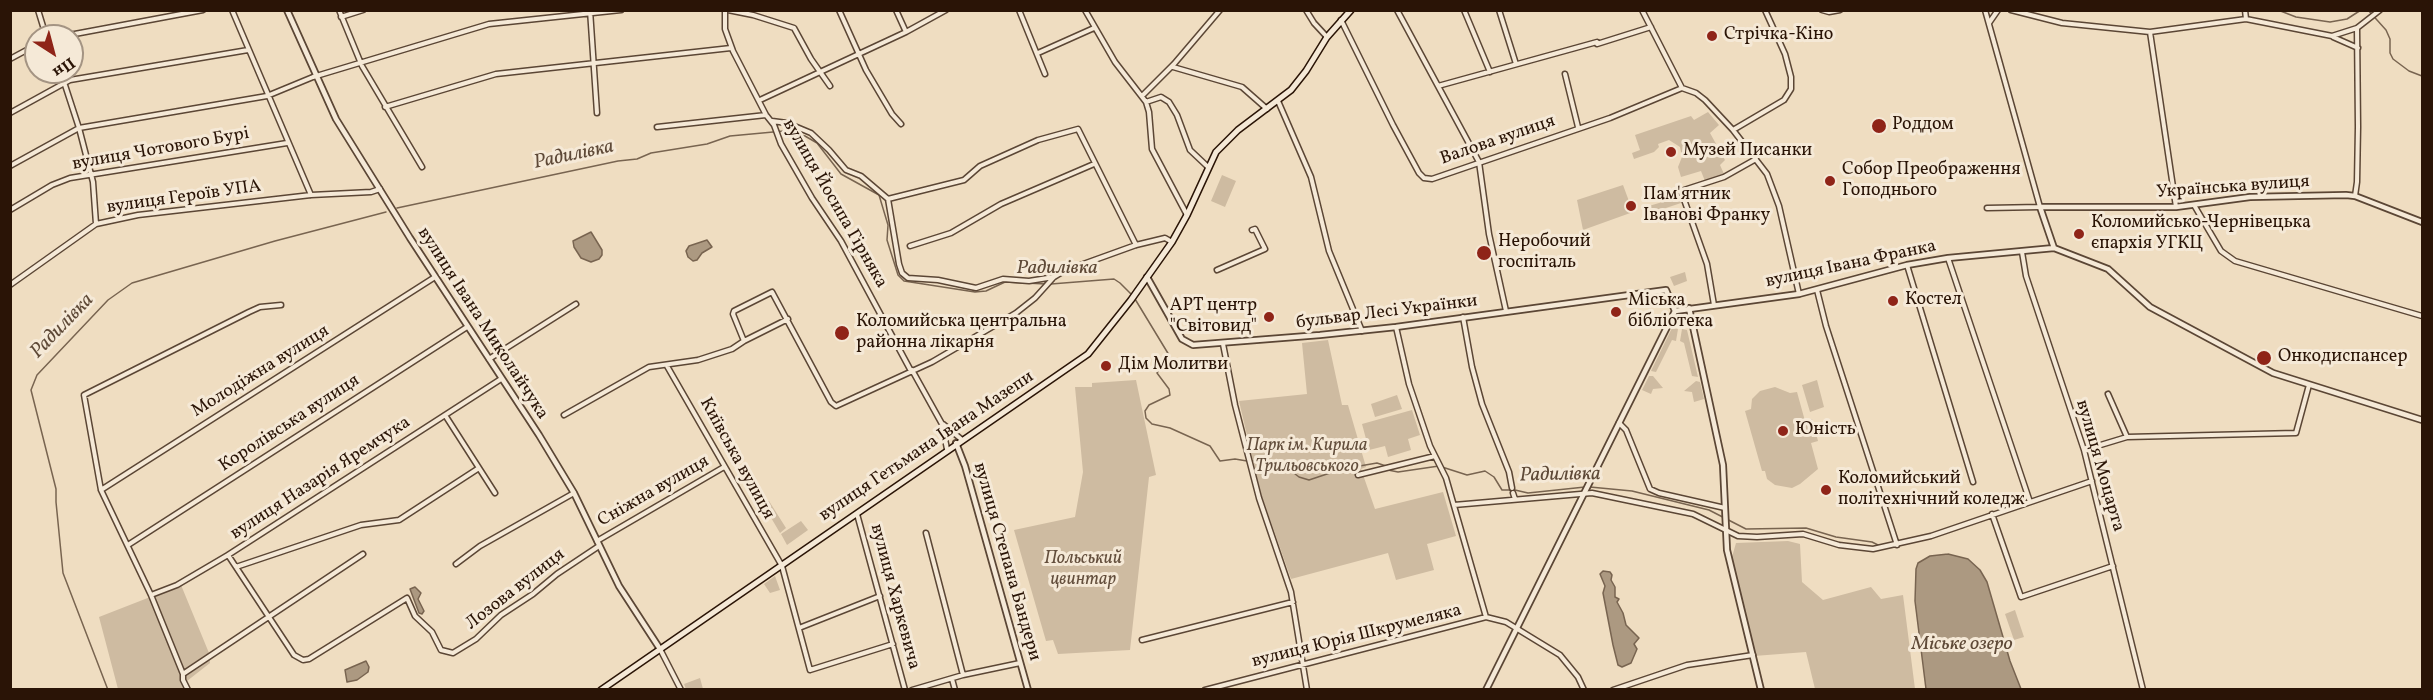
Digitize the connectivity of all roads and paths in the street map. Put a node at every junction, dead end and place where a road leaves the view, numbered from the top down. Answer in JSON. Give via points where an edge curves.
{"nodes":[{"id":1,"x":203,"y":10,"type":"edge"},
{"id":2,"x":232,"y":10,"type":"edge"},
{"id":3,"x":287,"y":10,"type":"edge"},
{"id":4,"x":339,"y":10,"type":"edge"},
{"id":5,"x":363,"y":10,"type":"edge"},
{"id":6,"x":621,"y":10,"type":"edge"},
{"id":7,"x":726,"y":10,"type":"edge"},
{"id":8,"x":839,"y":10,"type":"edge"},
{"id":9,"x":897,"y":10,"type":"edge"},
{"id":10,"x":946,"y":10,"type":"edge"},
{"id":11,"x":1019,"y":10,"type":"edge"},
{"id":12,"x":1085,"y":10,"type":"edge"},
{"id":13,"x":1220,"y":10,"type":"edge"},
{"id":14,"x":1306,"y":10,"type":"edge"},
{"id":15,"x":1351,"y":10,"type":"edge"},
{"id":16,"x":1397,"y":10,"type":"edge"},
{"id":17,"x":1464,"y":10,"type":"edge"},
{"id":18,"x":1499,"y":10,"type":"edge"},
{"id":19,"x":1642,"y":10,"type":"edge"},
{"id":20,"x":1764,"y":10,"type":"edge"},
{"id":21,"x":1822,"y":10,"type":"edge"},
{"id":22,"x":1840,"y":10,"type":"edge"},
{"id":23,"x":1985,"y":10,"type":"edge"},
{"id":24,"x":1998,"y":10,"type":"edge"},
{"id":25,"x":2011,"y":10,"type":"edge"},
{"id":26,"x":2245,"y":10,"type":"edge"},
{"id":27,"x":2379,"y":11,"type":"edge"},
{"id":28,"x":590,"y":12,"type":"edge"},
{"id":29,"x":341,"y":17,"type":"junction"},
{"id":30,"x":2246,"y":19,"type":"junction"},
{"id":31,"x":1341,"y":20,"type":"junction"},
{"id":32,"x":1989,"y":24,"type":"junction"},
{"id":33,"x":1651,"y":27,"type":"junction"},
{"id":34,"x":1094,"y":28,"type":"junction"},
{"id":35,"x":2357,"y":28,"type":"junction"},
{"id":36,"x":84,"y":32,"type":"edge"},
{"id":37,"x":906,"y":32,"type":"junction"},
{"id":38,"x":2150,"y":32,"type":"junction"},
{"id":39,"x":2332,"y":36,"type":"junction"},
{"id":40,"x":1327,"y":37,"type":"junction"},
{"id":41,"x":731,"y":48,"type":"junction"},
{"id":42,"x":2358,"y":48,"type":"junction"},
{"id":43,"x":248,"y":50,"type":"junction"},
{"id":44,"x":24,"y":51,"type":"edge"},
{"id":45,"x":1038,"y":53,"type":"junction"},
{"id":46,"x":859,"y":54,"type":"junction"},
{"id":47,"x":10,"y":59,"type":"edge"},
{"id":48,"x":594,"y":62,"type":"junction"},
{"id":49,"x":361,"y":64,"type":"junction"},
{"id":50,"x":1516,"y":64,"type":"junction"},
{"id":51,"x":1172,"y":67,"type":"junction"},
{"id":52,"x":820,"y":72,"type":"junction"},
{"id":53,"x":1490,"y":72,"type":"junction"},
{"id":54,"x":1045,"y":74,"type":"dead end"},
{"id":55,"x":1565,"y":74,"type":"dead end"},
{"id":56,"x":316,"y":76,"type":"junction"},
{"id":57,"x":84,"y":79,"type":"edge"},
{"id":58,"x":61,"y":84,"type":"edge"},
{"id":59,"x":65,"y":84,"type":"edge"},
{"id":60,"x":830,"y":86,"type":"dead end"},
{"id":61,"x":1438,"y":87,"type":"junction"},
{"id":62,"x":1682,"y":88,"type":"junction"},
{"id":63,"x":267,"y":96,"type":"junction"},
{"id":64,"x":1142,"y":96,"type":"junction"},
{"id":65,"x":760,"y":100,"type":"junction"},
{"id":66,"x":1278,"y":101,"type":"junction"},
{"id":67,"x":1146,"y":102,"type":"junction"},
{"id":68,"x":385,"y":107,"type":"junction"},
{"id":69,"x":1266,"y":109,"type":"junction"},
{"id":70,"x":597,"y":112,"type":"dead end"},
{"id":71,"x":10,"y":113,"type":"edge"},
{"id":72,"x":766,"y":115,"type":"junction"},
{"id":73,"x":772,"y":121,"type":"junction"},
{"id":74,"x":902,"y":124,"type":"dead end"},
{"id":75,"x":1578,"y":127,"type":"junction"},
{"id":76,"x":79,"y":128,"type":"junction"},
{"id":77,"x":657,"y":128,"type":"dead end"},
{"id":78,"x":1733,"y":130,"type":"junction"},
{"id":79,"x":287,"y":142,"type":"junction"},
{"id":80,"x":1756,"y":159,"type":"junction"},
{"id":81,"x":1479,"y":163,"type":"junction"},
{"id":82,"x":1094,"y":164,"type":"junction"},
{"id":83,"x":10,"y":166,"type":"edge"},
{"id":84,"x":422,"y":167,"type":"dead end"},
{"id":85,"x":1208,"y":167,"type":"junction"},
{"id":86,"x":90,"y":174,"type":"junction"},
{"id":87,"x":380,"y":189,"type":"junction"},
{"id":88,"x":311,"y":195,"type":"junction"},
{"id":89,"x":2355,"y":196,"type":"junction"},
{"id":90,"x":888,"y":199,"type":"junction"},
{"id":91,"x":2194,"y":205,"type":"junction"},
{"id":92,"x":2040,"y":207,"type":"junction"},
{"id":93,"x":2175,"y":207,"type":"junction"},
{"id":94,"x":1987,"y":208,"type":"dead end"},
{"id":95,"x":10,"y":210,"type":"edge"},
{"id":96,"x":1187,"y":215,"type":"junction"},
{"id":97,"x":2422,"y":222,"type":"edge"},
{"id":98,"x":96,"y":224,"type":"junction"},
{"id":99,"x":1252,"y":230,"type":"dead end"},
{"id":100,"x":1172,"y":242,"type":"junction"},
{"id":101,"x":1136,"y":245,"type":"junction"},
{"id":102,"x":910,"y":246,"type":"dead end"},
{"id":103,"x":2054,"y":248,"type":"junction"},
{"id":104,"x":2022,"y":252,"type":"junction"},
{"id":105,"x":1948,"y":258,"type":"junction"},
{"id":106,"x":1907,"y":265,"type":"junction"},
{"id":107,"x":1217,"y":270,"type":"dead end"},
{"id":108,"x":435,"y":277,"type":"junction"},
{"id":109,"x":1054,"y":277,"type":"junction"},
{"id":110,"x":1147,"y":278,"type":"junction"},
{"id":111,"x":10,"y":285,"type":"edge"},
{"id":112,"x":1817,"y":290,"type":"junction"},
{"id":113,"x":1799,"y":294,"type":"junction"},
{"id":114,"x":576,"y":304,"type":"dead end"},
{"id":115,"x":281,"y":305,"type":"dead end"},
{"id":116,"x":1713,"y":305,"type":"junction"},
{"id":117,"x":1689,"y":308,"type":"junction"},
{"id":118,"x":1675,"y":311,"type":"junction"},
{"id":119,"x":1506,"y":312,"type":"junction"},
{"id":120,"x":2422,"y":316,"type":"edge"},
{"id":121,"x":1463,"y":317,"type":"junction"},
{"id":122,"x":788,"y":320,"type":"junction"},
{"id":123,"x":467,"y":327,"type":"junction"},
{"id":124,"x":1396,"y":327,"type":"junction"},
{"id":125,"x":1362,"y":331,"type":"junction"},
{"id":126,"x":744,"y":341,"type":"junction"},
{"id":127,"x":1223,"y":344,"type":"junction"},
{"id":128,"x":488,"y":359,"type":"junction"},
{"id":129,"x":667,"y":366,"type":"junction"},
{"id":130,"x":912,"y":370,"type":"junction"},
{"id":131,"x":501,"y":379,"type":"junction"},
{"id":132,"x":2309,"y":385,"type":"junction"},
{"id":133,"x":2108,"y":394,"type":"dead end"},
{"id":134,"x":445,"y":415,"type":"junction"},
{"id":135,"x":564,"y":415,"type":"dead end"},
{"id":136,"x":2422,"y":420,"type":"edge"},
{"id":137,"x":942,"y":423,"type":"junction"},
{"id":138,"x":1618,"y":423,"type":"junction"},
{"id":139,"x":2127,"y":437,"type":"junction"},
{"id":140,"x":962,"y":439,"type":"junction"},
{"id":141,"x":956,"y":443,"type":"junction"},
{"id":142,"x":947,"y":449,"type":"junction"},
{"id":143,"x":2084,"y":450,"type":"junction"},
{"id":144,"x":1436,"y":456,"type":"junction"},
{"id":145,"x":724,"y":467,"type":"junction"},
{"id":146,"x":479,"y":468,"type":"junction"},
{"id":147,"x":1358,"y":475,"type":"dead end"},
{"id":148,"x":2092,"y":481,"type":"junction"},
{"id":149,"x":1973,"y":482,"type":"dead end"},
{"id":150,"x":1585,"y":489,"type":"junction"},
{"id":151,"x":101,"y":490,"type":"junction"},
{"id":152,"x":495,"y":493,"type":"dead end"},
{"id":153,"x":573,"y":494,"type":"junction"},
{"id":154,"x":1515,"y":499,"type":"junction"},
{"id":155,"x":2030,"y":502,"type":"junction"},
{"id":156,"x":1454,"y":505,"type":"junction"},
{"id":157,"x":1726,"y":508,"type":"junction"},
{"id":158,"x":857,"y":512,"type":"junction"},
{"id":159,"x":1992,"y":514,"type":"junction"},
{"id":160,"x":1725,"y":531,"type":"junction"},
{"id":161,"x":926,"y":533,"type":"dead end"},
{"id":162,"x":598,"y":543,"type":"junction"},
{"id":163,"x":128,"y":545,"type":"junction"},
{"id":164,"x":1897,"y":545,"type":"junction"},
{"id":165,"x":363,"y":554,"type":"dead end"},
{"id":166,"x":228,"y":555,"type":"junction"},
{"id":167,"x":456,"y":564,"type":"dead end"},
{"id":168,"x":782,"y":566,"type":"junction"},
{"id":169,"x":2113,"y":566,"type":"junction"},
{"id":170,"x":236,"y":567,"type":"junction"},
{"id":171,"x":151,"y":595,"type":"junction"},
{"id":172,"x":880,"y":596,"type":"junction"},
{"id":173,"x":1293,"y":602,"type":"junction"},
{"id":174,"x":270,"y":616,"type":"junction"},
{"id":175,"x":1486,"y":617,"type":"junction"},
{"id":176,"x":1516,"y":627,"type":"junction"},
{"id":177,"x":798,"y":628,"type":"junction"},
{"id":178,"x":1142,"y":639,"type":"dead end"},
{"id":179,"x":893,"y":644,"type":"junction"},
{"id":180,"x":660,"y":649,"type":"junction"},
{"id":181,"x":1753,"y":655,"type":"junction"},
{"id":182,"x":1020,"y":663,"type":"junction"},
{"id":183,"x":1304,"y":664,"type":"junction"},
{"id":184,"x":183,"y":674,"type":"junction"},
{"id":185,"x":963,"y":675,"type":"junction"},
{"id":186,"x":952,"y":678,"type":"junction"},
{"id":187,"x":188,"y":690,"type":"edge"},
{"id":188,"x":601,"y":690,"type":"edge"},
{"id":189,"x":681,"y":690,"type":"edge"},
{"id":190,"x":905,"y":690,"type":"edge"},
{"id":191,"x":912,"y":690,"type":"edge"},
{"id":192,"x":955,"y":690,"type":"edge"},
{"id":193,"x":1028,"y":690,"type":"edge"},
{"id":194,"x":1205,"y":690,"type":"edge"},
{"id":195,"x":1307,"y":690,"type":"edge"},
{"id":196,"x":1486,"y":690,"type":"edge"},
{"id":197,"x":1584,"y":690,"type":"edge"},
{"id":198,"x":1613,"y":690,"type":"edge"},
{"id":199,"x":1761,"y":690,"type":"edge"},
{"id":200,"x":2143,"y":690,"type":"edge"}],
"edges":[{"from":1,"to":36,"type":"street"},
{"from":2,"to":43,"type":"street"},
{"from":3,"to":56,"type":"street","name":"вулиця Івана Миколайчука"},
{"from":4,"to":29,"type":"street"},
{"from":5,"to":29,"type":"street"},
{"from":6,"to":28,"type":"street"},
{"from":7,"to":41,"type":"street","via":[[724,28]]},
{"from":7,"to":52,"type":"street","via":[[794,28]]},
{"from":8,"to":46,"type":"street"},
{"from":9,"to":37,"type":"street"},
{"from":10,"to":37,"type":"street"},
{"from":11,"to":45,"type":"street"},
{"from":12,"to":34,"type":"street"},
{"from":13,"to":51,"type":"street"},
{"from":14,"to":40,"type":"street"},
{"from":15,"to":31,"type":"main road","name":"вулиця Гетьмана Івана Мазепи"},
{"from":16,"to":61,"type":"street"},
{"from":17,"to":53,"type":"street"},
{"from":18,"to":50,"type":"street"},
{"from":19,"to":33,"type":"street"},
{"from":20,"to":78,"type":"street","via":[[1785,54],[1791,89],[1784,100]]},
{"from":21,"to":22,"type":"street"},
{"from":23,"to":32,"type":"street"},
{"from":24,"to":32,"type":"street"},
{"from":25,"to":38,"type":"street","via":[[2062,23]]},
{"from":26,"to":30,"type":"street"},
{"from":27,"to":35,"type":"street"},
{"from":28,"to":48,"type":"street"},
{"from":28,"to":49,"type":"street","via":[[489,24]]},
{"from":29,"to":49,"type":"street"},
{"from":30,"to":38,"type":"street"},
{"from":30,"to":39,"type":"street"},
{"from":31,"to":40,"type":"main road","name":"вулиця Гетьмана Івана Мазепи"},
{"from":31,"to":81,"type":"street","name":"Валова вулиця","via":[[1419,173],[1432,179]]},
{"from":32,"to":92,"type":"street"},
{"from":33,"to":50,"type":"street"},
{"from":33,"to":62,"type":"street"},
{"from":34,"to":45,"type":"street"},
{"from":34,"to":64,"type":"street"},
{"from":35,"to":39,"type":"street"},
{"from":35,"to":42,"type":"street"},
{"from":37,"to":46,"type":"street"},
{"from":38,"to":93,"type":"street"},
{"from":39,"to":42,"type":"street"},
{"from":40,"to":66,"type":"main road","name":"вулиця Гетьмана Івана Мазепи","via":[[1300,79]]},
{"from":41,"to":48,"type":"street"},
{"from":41,"to":65,"type":"street"},
{"from":42,"to":89,"type":"street"},
{"from":43,"to":57,"type":"street"},
{"from":43,"to":63,"type":"street"},
{"from":44,"to":47,"type":"street"},
{"from":45,"to":54,"type":"street"},
{"from":46,"to":52,"type":"street"},
{"from":46,"to":74,"type":"street","via":[[888,109]]},
{"from":48,"to":68,"type":"street","via":[[496,74]]},
{"from":48,"to":70,"type":"street"},
{"from":49,"to":56,"type":"street"},
{"from":49,"to":68,"type":"street"},
{"from":50,"to":53,"type":"street"},
{"from":51,"to":64,"type":"street"},
{"from":51,"to":69,"type":"street","via":[[1242,87]]},
{"from":52,"to":60,"type":"street"},
{"from":52,"to":65,"type":"street"},
{"from":53,"to":61,"type":"street"},
{"from":55,"to":75,"type":"street"},
{"from":56,"to":63,"type":"street"},
{"from":56,"to":87,"type":"street","name":"вулиця Івана Миколайчука","via":[[336,119]]},
{"from":58,"to":71,"type":"street"},
{"from":59,"to":76,"type":"street"},
{"from":61,"to":81,"type":"street"},
{"from":62,"to":75,"type":"street","name":"Валова вулиця"},
{"from":62,"to":78,"type":"street","via":[[1696,93]]},
{"from":63,"to":76,"type":"street"},
{"from":63,"to":79,"type":"street"},
{"from":64,"to":67,"type":"street"},
{"from":65,"to":72,"type":"street"},
{"from":66,"to":69,"type":"main road","name":"вулиця Гетьмана Івана Мазепи"},
{"from":66,"to":125,"type":"street","via":[[1310,172],[1329,250]]},
{"from":67,"to":85,"type":"street","via":[[1161,97],[1169,102],[1190,150]]},
{"from":67,"to":96,"type":"street","via":[[1152,150]]},
{"from":68,"to":84,"type":"street"},
{"from":69,"to":85,"type":"main road","name":"вулиця Гетьмана Івана Мазепи","via":[[1226,141]]},
{"from":72,"to":73,"type":"street","name":"вулиця Йосипа Гірняка"},
{"from":72,"to":77,"type":"street"},
{"from":73,"to":90,"type":"street","via":[[811,134],[846,170],[861,176]]},
{"from":73,"to":130,"type":"street","name":"вулиця Йосипа Гірняка"},
{"from":75,"to":81,"type":"street","name":"Валова вулиця"},
{"from":76,"to":83,"type":"street"},
{"from":76,"to":86,"type":"street"},
{"from":78,"to":80,"type":"street"},
{"from":79,"to":86,"type":"street","name":"вулиця Чотового Бурі"},
{"from":79,"to":88,"type":"street"},
{"from":80,"to":113,"type":"street","via":[[1778,199]]},
{"from":80,"to":116,"type":"street","via":[[1724,177],[1681,191],[1707,264]]},
{"from":81,"to":119,"type":"street"},
{"from":82,"to":90,"type":"street","via":[[1078,129],[1038,140],[980,166],[964,180]]},
{"from":82,"to":101,"type":"street"},
{"from":82,"to":102,"type":"street","via":[[1001,204],[951,233]]},
{"from":85,"to":96,"type":"main road","name":"вулиця Гетьмана Івана Мазепи"},
{"from":86,"to":95,"type":"street","name":"вулиця Чотового Бурі","via":[[52,185]]},
{"from":86,"to":98,"type":"street"},
{"from":87,"to":88,"type":"street","name":"вулиця Героїв УПА"},
{"from":87,"to":108,"type":"street","name":"вулиця Івана Миколайчука"},
{"from":88,"to":98,"type":"street","name":"вулиця Героїв УПА"},
{"from":89,"to":91,"type":"street","name":"Українська вулиця","via":[[2250,198]]},
{"from":89,"to":97,"type":"street","name":"Українська вулиця"},
{"from":90,"to":109,"type":"street","via":[[899,264],[908,278],[976,288],[1003,279],[1029,281]]},
{"from":91,"to":93,"type":"street","name":"Українська вулиця"},
{"from":91,"to":120,"type":"street","via":[[2221,251],[2235,261]]},
{"from":92,"to":93,"type":"street","name":"Українська вулиця"},
{"from":92,"to":94,"type":"street"},
{"from":92,"to":103,"type":"street"},
{"from":96,"to":100,"type":"main road","name":"вулиця Гетьмана Івана Мазепи"},
{"from":98,"to":111,"type":"street","name":"вулиця Героїв УПА"},
{"from":99,"to":107,"type":"street","via":[[1255,229],[1265,249]]},
{"from":100,"to":101,"type":"street","via":[[1165,238]]},
{"from":100,"to":110,"type":"main road","name":"вулиця Гетьмана Івана Мазепи"},
{"from":101,"to":109,"type":"street"},
{"from":103,"to":104,"type":"street","name":"вулиця Івана Франка"},
{"from":103,"to":132,"type":"street","name":"вулиця Івана Франка","via":[[2108,268],[2145,304],[2172,321],[2273,373]]},
{"from":104,"to":105,"type":"street","name":"вулиця Івана Франка"},
{"from":104,"to":143,"type":"street","name":"вулиця Моцарта","via":[[2026,276]]},
{"from":105,"to":106,"type":"street","name":"вулиця Івана Франка"},
{"from":105,"to":155,"type":"street"},
{"from":106,"to":112,"type":"street","name":"вулиця Івана Франка"},
{"from":106,"to":149,"type":"street"},
{"from":108,"to":123,"type":"street","name":"вулиця Івана Миколайчука"},
{"from":108,"to":151,"type":"street","name":"Молодіжна вулиця"},
{"from":109,"to":130,"type":"street","via":[[1017,313]]},
{"from":110,"to":127,"type":"street","name":"бульвар Лесі Українки","via":[[1184,342]]},
{"from":110,"to":140,"type":"main road","name":"вулиця Гетьмана Івана Мазепи","via":[[1088,354]]},
{"from":112,"to":113,"type":"street","name":"вулиця Івана Франка"},
{"from":112,"to":164,"type":"street"},
{"from":113,"to":116,"type":"street","name":"вулиця Івана Франка"},
{"from":114,"to":128,"type":"street"},
{"from":115,"to":151,"type":"street","via":[[249,312],[84,395]]},
{"from":116,"to":117,"type":"street","name":"вулиця Івана Франка"},
{"from":117,"to":118,"type":"street","name":"вулиця Івана Франка"},
{"from":117,"to":157,"type":"street","via":[[1723,465]]},
{"from":118,"to":119,"type":"street","name":"бульвар Лесі Українки","via":[[1666,290]]},
{"from":118,"to":138,"type":"street"},
{"from":119,"to":121,"type":"street","name":"бульвар Лесі Українки"},
{"from":121,"to":124,"type":"street","name":"бульвар Лесі Українки"},
{"from":121,"to":154,"type":"street","via":[[1475,378]]},
{"from":122,"to":126,"type":"street"},
{"from":122,"to":126,"type":"street","via":[[772,292],[744,305],[733,314]]},
{"from":122,"to":130,"type":"street","via":[[835,406]]},
{"from":123,"to":128,"type":"street","name":"вулиця Івана Миколайчука"},
{"from":123,"to":163,"type":"street","name":"Королівська вулиця"},
{"from":124,"to":125,"type":"street","name":"бульвар Лесі Українки"},
{"from":124,"to":144,"type":"street","via":[[1408,384]]},
{"from":125,"to":127,"type":"street","name":"бульвар Лесі Українки"},
{"from":126,"to":129,"type":"street","via":[[711,358]]},
{"from":127,"to":173,"type":"street","via":[[1259,498]]},
{"from":128,"to":131,"type":"street","name":"вулиця Івана Миколайчука"},
{"from":129,"to":135,"type":"street","via":[[657,364],[640,370]]},
{"from":129,"to":145,"type":"street","name":"Київська вулиця"},
{"from":130,"to":137,"type":"street","name":"вулиця Йосипа Гірняка"},
{"from":131,"to":134,"type":"street","name":"вулиця Назарія Яремчука"},
{"from":131,"to":153,"type":"street","name":"вулиця Івана Миколайчука"},
{"from":132,"to":136,"type":"street","name":"вулиця Івана Франка"},
{"from":132,"to":139,"type":"street","via":[[2296,433]]},
{"from":133,"to":139,"type":"street"},
{"from":134,"to":146,"type":"street"},
{"from":134,"to":166,"type":"street","name":"вулиця Назарія Яремчука"},
{"from":137,"to":140,"type":"street"},
{"from":137,"to":142,"type":"street"},
{"from":138,"to":150,"type":"street"},
{"from":138,"to":157,"type":"street","via":[[1626,430],[1650,489]]},
{"from":139,"to":143,"type":"street"},
{"from":140,"to":141,"type":"main road","name":"вулиця Гетьмана Івана Мазепи"},
{"from":141,"to":142,"type":"main road","name":"вулиця Гетьмана Івана Мазепи"},
{"from":141,"to":182,"type":"street","name":"вулиця Степана Бандери"},
{"from":142,"to":158,"type":"main road","name":"вулиця Гетьмана Івана Мазепи"},
{"from":143,"to":148,"type":"street","name":"вулиця Моцарта"},
{"from":144,"to":147,"type":"street"},
{"from":144,"to":156,"type":"street"},
{"from":145,"to":162,"type":"street","name":"Сніжна вулиця"},
{"from":145,"to":168,"type":"street","name":"Київська вулиця"},
{"from":146,"to":152,"type":"street"},
{"from":146,"to":170,"type":"street","via":[[399,520],[361,525]]},
{"from":148,"to":155,"type":"street"},
{"from":148,"to":169,"type":"street","name":"вулиця Моцарта"},
{"from":150,"to":154,"type":"street"},
{"from":150,"to":160,"type":"street","via":[[1692,514]]},
{"from":150,"to":176,"type":"street"},
{"from":151,"to":163,"type":"street"},
{"from":153,"to":162,"type":"street","name":"вулиця Івана Миколайчука"},
{"from":153,"to":167,"type":"street","via":[[480,546]]},
{"from":154,"to":156,"type":"street"},
{"from":155,"to":159,"type":"street"},
{"from":156,"to":175,"type":"street"},
{"from":157,"to":160,"type":"street"},
{"from":158,"to":168,"type":"main road","name":"вулиця Гетьмана Івана Мазепи"},
{"from":158,"to":172,"type":"street","name":"вулиця Харкевича"},
{"from":159,"to":164,"type":"street"},
{"from":159,"to":169,"type":"street","via":[[2020,597]]},
{"from":160,"to":164,"type":"street","via":[[1747,537],[1803,534],[1839,545],[1873,549]]},
{"from":160,"to":181,"type":"street","via":[[1726,550]]},
{"from":161,"to":185,"type":"street"},
{"from":162,"to":174,"type":"street","name":"Лозова вулиця","via":[[501,615],[476,639],[449,654],[441,650],[432,632],[415,616],[407,598],[303,660],[294,655]]},
{"from":162,"to":180,"type":"street","name":"вулиця Івана Миколайчука"},
{"from":163,"to":171,"type":"street"},
{"from":165,"to":174,"type":"street"},
{"from":166,"to":170,"type":"street"},
{"from":166,"to":171,"type":"street","name":"вулиця Назарія Яремчука","via":[[177,585]]},
{"from":168,"to":177,"type":"street","name":"Київська вулиця"},
{"from":168,"to":180,"type":"main road","name":"вулиця Гетьмана Івана Мазепи"},
{"from":169,"to":200,"type":"street","name":"вулиця Моцарта"},
{"from":170,"to":174,"type":"street"},
{"from":171,"to":184,"type":"street"},
{"from":172,"to":177,"type":"street"},
{"from":172,"to":179,"type":"street","name":"вулиця Харкевича"},
{"from":173,"to":178,"type":"street"},
{"from":173,"to":183,"type":"street"},
{"from":174,"to":184,"type":"street"},
{"from":175,"to":176,"type":"street","name":"вулиця Юрія Шкрумеляка"},
{"from":175,"to":183,"type":"street","name":"вулиця Юрія Шкрумеляка"},
{"from":176,"to":196,"type":"street"},
{"from":176,"to":197,"type":"street","name":"вулиця Юрія Шкрумеляка","via":[[1560,655]]},
{"from":177,"to":179,"type":"street","name":"Київська вулиця","via":[[810,670]]},
{"from":179,"to":190,"type":"street","name":"вулиця Харкевича"},
{"from":180,"to":188,"type":"main road","name":"вулиця Гетьмана Івана Мазепи"},
{"from":180,"to":189,"type":"street"},
{"from":181,"to":198,"type":"street","via":[[1687,665]]},
{"from":181,"to":199,"type":"street"},
{"from":182,"to":185,"type":"street"},
{"from":182,"to":193,"type":"street","name":"вулиця Степана Бандери"},
{"from":183,"to":194,"type":"street","name":"вулиця Юрія Шкрумеляка"},
{"from":183,"to":195,"type":"street"},
{"from":184,"to":187,"type":"street"},
{"from":185,"to":186,"type":"street"},
{"from":186,"to":191,"type":"street"},
{"from":186,"to":192,"type":"street"}]}
